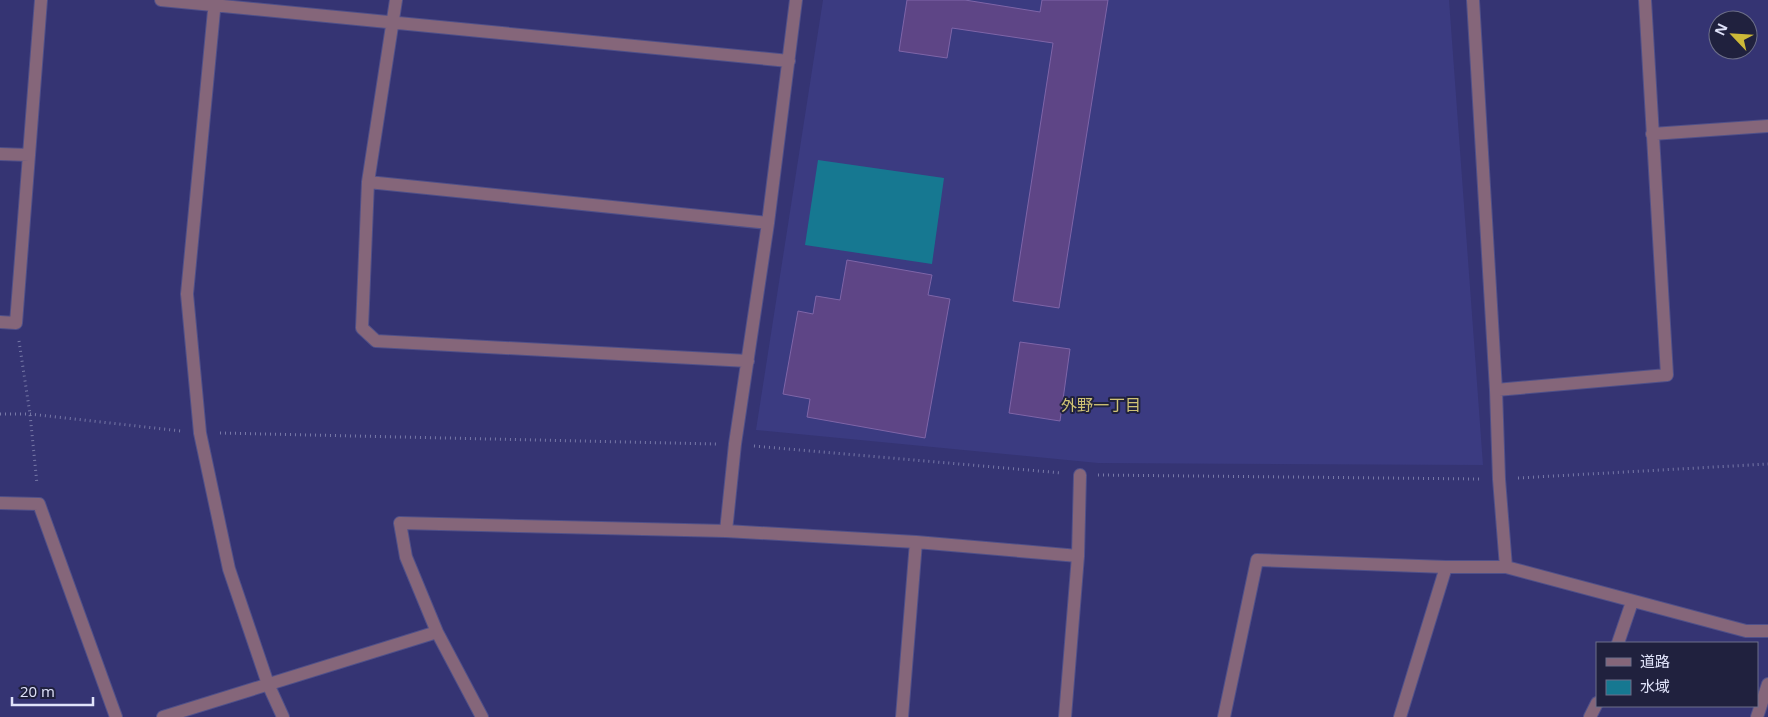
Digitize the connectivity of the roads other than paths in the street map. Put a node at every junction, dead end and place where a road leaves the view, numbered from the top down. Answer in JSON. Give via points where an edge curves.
{"nodes":[{"id":1,"x":41,"y":0,"type":"edge"},
{"id":2,"x":161,"y":0,"type":"edge"},
{"id":3,"x":396,"y":0,"type":"edge"},
{"id":4,"x":796,"y":0,"type":"edge"},
{"id":5,"x":1473,"y":0,"type":"edge"},
{"id":6,"x":1645,"y":0,"type":"edge"},
{"id":7,"x":214,"y":2,"type":"edge"},
{"id":8,"x":392,"y":22,"type":"junction"},
{"id":9,"x":789,"y":61,"type":"junction"},
{"id":10,"x":1768,"y":126,"type":"edge"},
{"id":11,"x":1652,"y":134,"type":"junction"},
{"id":12,"x":0,"y":154,"type":"edge"},
{"id":13,"x":29,"y":155,"type":"junction"},
{"id":14,"x":368,"y":182,"type":"junction"},
{"id":15,"x":768,"y":223,"type":"junction"},
{"id":16,"x":0,"y":322,"type":"edge"},
{"id":17,"x":748,"y":360,"type":"junction"},
{"id":18,"x":1496,"y":390,"type":"junction"},
{"id":19,"x":1080,"y":475,"type":"road end"},
{"id":20,"x":0,"y":503,"type":"edge"},
{"id":21,"x":726,"y":531,"type":"junction"},
{"id":22,"x":916,"y":542,"type":"junction"},
{"id":23,"x":1078,"y":556,"type":"junction"},
{"id":24,"x":1446,"y":567,"type":"junction"},
{"id":25,"x":1506,"y":567,"type":"junction"},
{"id":26,"x":1632,"y":602,"type":"junction"},
{"id":27,"x":1768,"y":631,"type":"edge"},
{"id":28,"x":437,"y":632,"type":"junction"},
{"id":29,"x":1618,"y":642,"type":"edge"},
{"id":30,"x":268,"y":684,"type":"junction"},
{"id":31,"x":1768,"y":684,"type":"edge"},
{"id":32,"x":1596,"y":705,"type":"edge"},
{"id":33,"x":116,"y":717,"type":"edge"},
{"id":34,"x":163,"y":717,"type":"edge"},
{"id":35,"x":283,"y":717,"type":"edge"},
{"id":36,"x":482,"y":717,"type":"edge"},
{"id":37,"x":902,"y":717,"type":"edge"},
{"id":38,"x":1065,"y":717,"type":"edge"},
{"id":39,"x":1224,"y":717,"type":"edge"},
{"id":40,"x":1400,"y":717,"type":"edge"},
{"id":41,"x":1590,"y":717,"type":"edge"},
{"id":42,"x":1756,"y":717,"type":"edge"}],
"edges":[{"from":1,"to":13,"type":"street"},
{"from":2,"to":7,"type":"street"},
{"from":3,"to":8,"type":"street"},
{"from":4,"to":9,"type":"street"},
{"from":5,"to":18,"type":"street"},
{"from":6,"to":11,"type":"street"},
{"from":7,"to":8,"type":"street"},
{"from":7,"to":30,"type":"street","via":[[187,294],[200,433],[229,569]]},
{"from":8,"to":9,"type":"street"},
{"from":8,"to":14,"type":"street"},
{"from":9,"to":15,"type":"street"},
{"from":10,"to":11,"type":"street"},
{"from":11,"to":18,"type":"street","via":[[1667,375]]},
{"from":12,"to":13,"type":"street"},
{"from":13,"to":16,"type":"street","via":[[16,323]]},
{"from":14,"to":15,"type":"street"},
{"from":14,"to":17,"type":"street","via":[[362,328],[376,341]]},
{"from":15,"to":17,"type":"street"},
{"from":17,"to":21,"type":"street"},
{"from":18,"to":25,"type":"street"},
{"from":19,"to":23,"type":"street"},
{"from":20,"to":33,"type":"street","via":[[39,504]]},
{"from":21,"to":22,"type":"street"},
{"from":21,"to":28,"type":"street","via":[[400,523],[406,557]]},
{"from":22,"to":23,"type":"street"},
{"from":22,"to":37,"type":"street"},
{"from":23,"to":38,"type":"street"},
{"from":24,"to":25,"type":"street"},
{"from":24,"to":39,"type":"street","via":[[1257,560]]},
{"from":24,"to":40,"type":"street"},
{"from":25,"to":26,"type":"street"},
{"from":26,"to":27,"type":"street","via":[[1746,631]]},
{"from":26,"to":29,"type":"street"},
{"from":28,"to":30,"type":"street"},
{"from":28,"to":36,"type":"street"},
{"from":30,"to":34,"type":"street"},
{"from":30,"to":35,"type":"street"},
{"from":31,"to":42,"type":"street"},
{"from":32,"to":41,"type":"street"}]}
